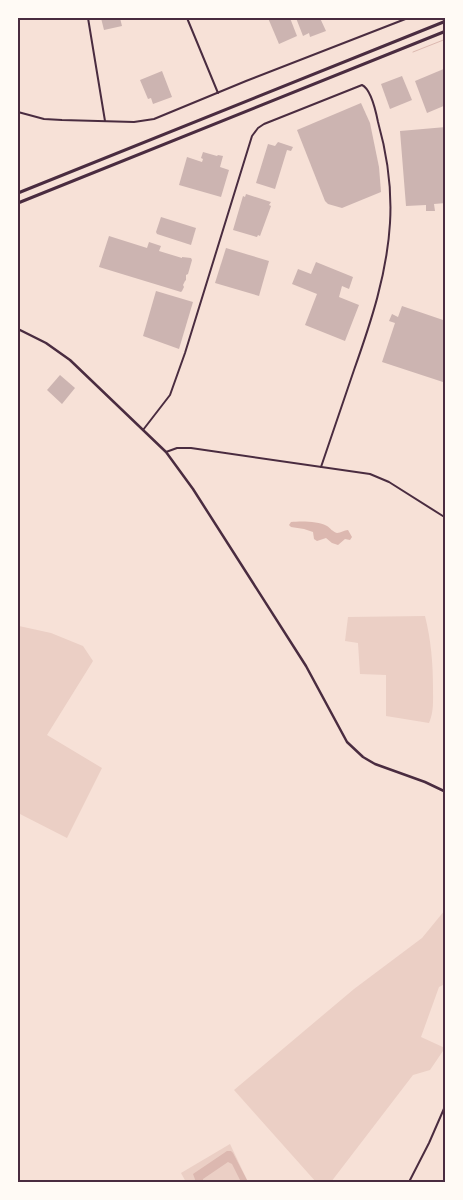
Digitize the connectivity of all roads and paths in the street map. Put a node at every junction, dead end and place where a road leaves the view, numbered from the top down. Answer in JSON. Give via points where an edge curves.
{"nodes":[{"id":1,"x":88,"y":18,"type":"edge"},
{"id":2,"x":186,"y":18,"type":"edge"},
{"id":3,"x":408,"y":18,"type":"edge"},
{"id":4,"x":402,"y":19,"type":"edge"},
{"id":5,"x":446,"y":21,"type":"edge"},
{"id":6,"x":446,"y":31,"type":"edge"},
{"id":7,"x":218,"y":93,"type":"junction"},
{"id":8,"x":18,"y":112,"type":"edge"},
{"id":9,"x":105,"y":121,"type":"junction"},
{"id":10,"x":18,"y":193,"type":"edge"},
{"id":11,"x":18,"y":203,"type":"edge"},
{"id":12,"x":18,"y":329,"type":"edge"},
{"id":13,"x":144,"y":430,"type":"junction"},
{"id":14,"x":166,"y":452,"type":"junction"},
{"id":15,"x":321,"y":467,"type":"junction"},
{"id":16,"x":446,"y":518,"type":"edge"},
{"id":17,"x":446,"y":792,"type":"edge"},
{"id":18,"x":446,"y":1104,"type":"edge"},
{"id":19,"x":409,"y":1182,"type":"edge"}],
"edges":[{"from":1,"to":9,"type":"street"},
{"from":2,"to":7,"type":"street"},
{"from":3,"to":4,"type":"street"},
{"from":4,"to":7,"type":"street"},
{"from":5,"to":10,"type":"highway"},
{"from":6,"to":11,"type":"highway"},
{"from":7,"to":9,"type":"street","via":[[154,119]]},
{"from":8,"to":9,"type":"street","via":[[44,119]]},
{"from":12,"to":13,"type":"street","via":[[70,360]]},
{"from":13,"to":14,"type":"street"},
{"from":13,"to":15,"type":"street","via":[[170,395],[252,136],[264,124],[362,85],[366,87],[376,113],[387,167],[390,203],[388,242],[374,309]]},
{"from":14,"to":15,"type":"street","via":[[190,448]]},
{"from":14,"to":17,"type":"street","via":[[306,666],[347,742],[375,764]]},
{"from":15,"to":16,"type":"street","via":[[378,476]]},
{"from":18,"to":19,"type":"street"}]}
